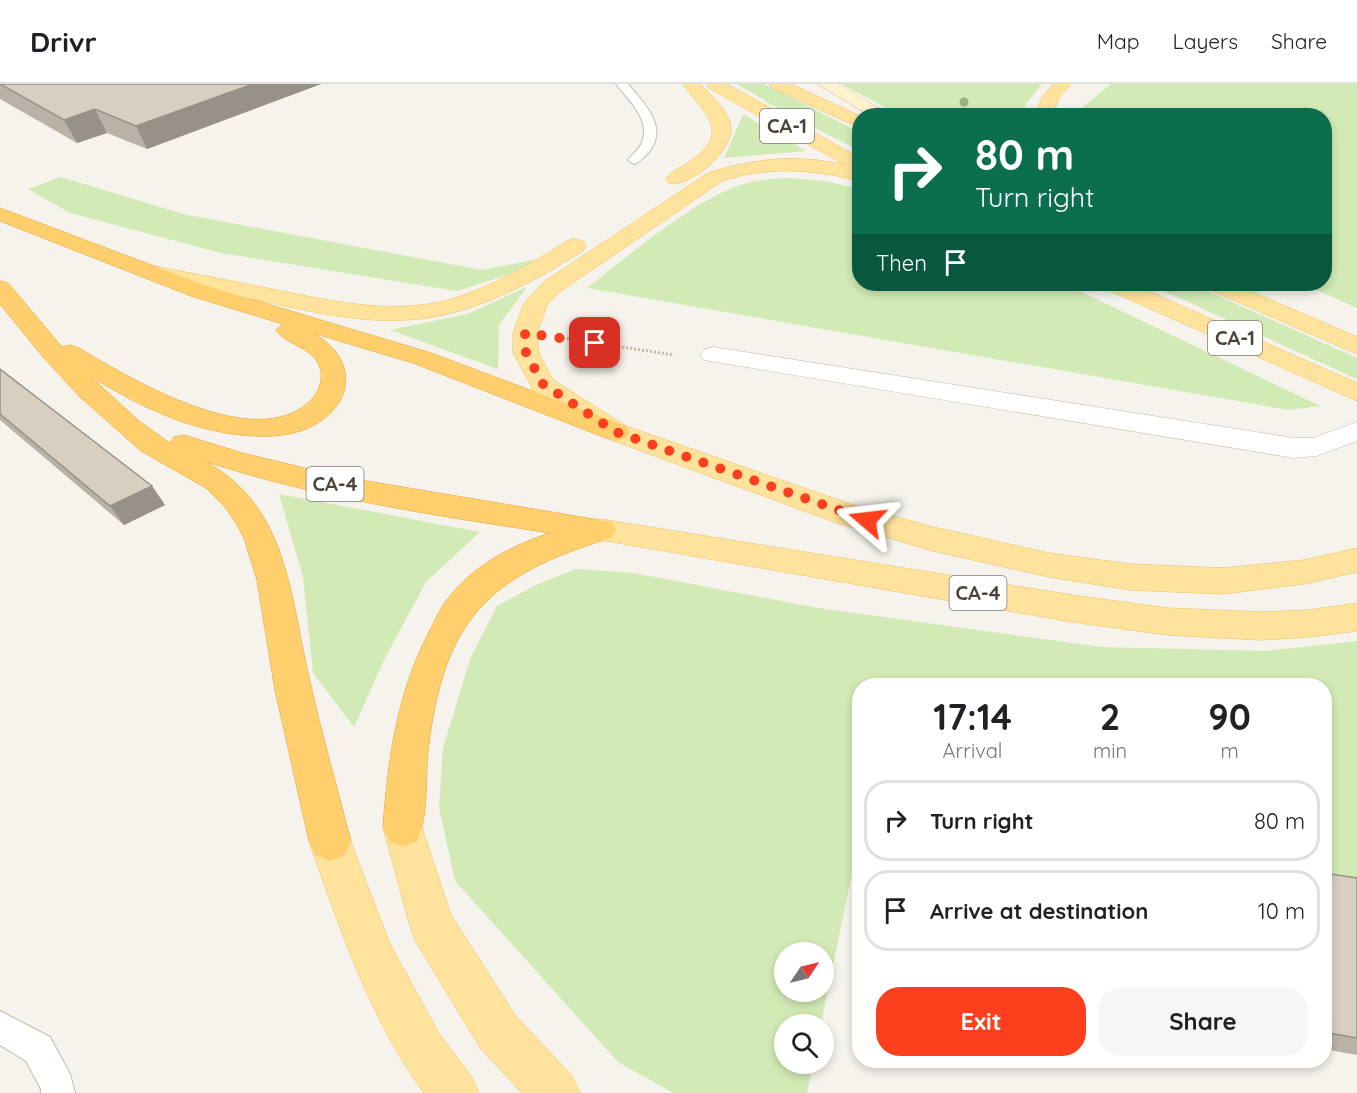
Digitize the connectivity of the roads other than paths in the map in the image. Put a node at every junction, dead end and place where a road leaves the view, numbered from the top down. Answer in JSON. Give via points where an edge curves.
{"nodes":[{"id":1,"x":622,"y":84,"type":"edge"},
{"id":2,"x":691,"y":84,"type":"edge"},
{"id":3,"x":715,"y":84,"type":"edge"},
{"id":4,"x":778,"y":84,"type":"edge"},
{"id":5,"x":826,"y":84,"type":"edge"},
{"id":6,"x":1063,"y":84,"type":"edge"},
{"id":7,"x":870,"y":108,"type":"edge"},
{"id":8,"x":1046,"y":108,"type":"edge"},
{"id":9,"x":852,"y":119,"type":"edge"},
{"id":10,"x":634,"y":160,"type":"dead end"},
{"id":11,"x":852,"y":161,"type":"edge"},
{"id":12,"x":852,"y":174,"type":"edge"},
{"id":13,"x":0,"y":214,"type":"edge"},
{"id":14,"x":154,"y":273,"type":"junction"},
{"id":15,"x":0,"y":288,"type":"edge"},
{"id":16,"x":199,"y":291,"type":"junction"},
{"id":17,"x":1130,"y":291,"type":"edge"},
{"id":18,"x":1232,"y":291,"type":"edge"},
{"id":19,"x":1254,"y":291,"type":"edge"},
{"id":20,"x":34,"y":328,"type":"junction"},
{"id":21,"x":1357,"y":346,"type":"edge"},
{"id":22,"x":713,"y":355,"type":"road end"},
{"id":23,"x":86,"y":388,"type":"junction"},
{"id":24,"x":1357,"y":393,"type":"edge"},
{"id":25,"x":1357,"y":431,"type":"edge"},
{"id":26,"x":616,"y":432,"type":"junction"},
{"id":27,"x":600,"y":530,"type":"junction"},
{"id":28,"x":1357,"y":560,"type":"edge"},
{"id":29,"x":1357,"y":617,"type":"edge"},
{"id":30,"x":404,"y":827,"type":"joint"},
{"id":31,"x":330,"y":841,"type":"joint"},
{"id":32,"x":0,"y":1027,"type":"edge"},
{"id":33,"x":58,"y":1093,"type":"edge"},
{"id":34,"x":454,"y":1093,"type":"edge"},
{"id":35,"x":555,"y":1093,"type":"edge"}],
"edges":[{"from":1,"to":10,"type":"lane","via":[[646,113],[649,126],[649,142]]},
{"from":2,"to":14,"type":"main road","via":[[720,120],[721,138],[709,157],[535,271],[475,298],[435,310],[382,314]]},
{"from":3,"to":11,"type":"main road","number":"CA-1"},
{"from":4,"to":9,"type":"main road","number":"CA-1"},
{"from":5,"to":7,"type":"street"},
{"from":6,"to":8,"type":"main road"},
{"from":12,"to":26,"type":"main road","via":[[791,164],[736,169],[715,177],[553,286],[536,303],[525,333],[526,353],[543,384]]},
{"from":13,"to":14,"type":"highway","number":"CA-4"},
{"from":14,"to":16,"type":"highway","number":"CA-4"},
{"from":15,"to":20,"type":"highway","number":"CA-4"},
{"from":16,"to":20,"type":"highway","via":[[299,336],[322,351],[333,365],[336,378],[332,395],[320,408],[284,426],[226,423],[154,401],[110,378]]},
{"from":16,"to":26,"type":"highway","number":"CA-4","via":[[422,358]]},
{"from":17,"to":24,"type":"main road","number":"CA-1"},
{"from":18,"to":21,"type":"main road","number":"CA-1"},
{"from":19,"to":21,"type":"main road"},
{"from":20,"to":23,"type":"highway","number":"CA-4","via":[[55,357]]},
{"from":22,"to":25,"type":"street","via":[[1294,448],[1316,447]]},
{"from":23,"to":27,"type":"highway","number":"CA-4","via":[[152,429],[239,464],[379,494]]},
{"from":23,"to":31,"type":"highway","via":[[152,445],[211,477],[233,496],[253,523],[271,566],[288,665]]},
{"from":26,"to":28,"type":"main road","number":"CA-4","via":[[845,514],[1049,565],[1130,577],[1223,580],[1304,572]]},
{"from":27,"to":29,"type":"main road","number":"CA-4","via":[[1140,620],[1236,628]]},
{"from":27,"to":30,"type":"highway","via":[[560,540],[528,555],[494,575],[462,604],[437,648],[415,709],[406,768]]},
{"from":30,"to":35,"type":"main road","via":[[432,926],[498,1032]]},
{"from":31,"to":34,"type":"main road","via":[[373,957],[423,1052]]},
{"from":32,"to":33,"type":"lane","via":[[38,1049]]}]}
